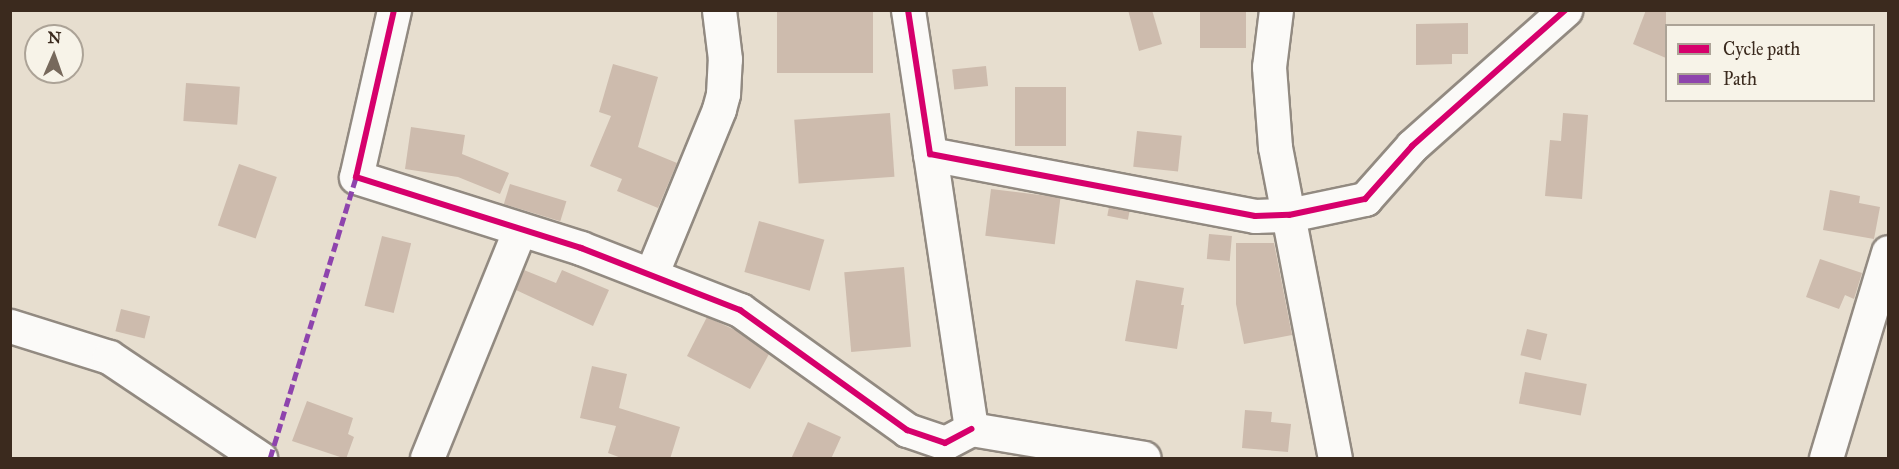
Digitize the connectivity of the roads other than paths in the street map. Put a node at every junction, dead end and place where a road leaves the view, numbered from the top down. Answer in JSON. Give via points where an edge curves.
{"nodes":[{"id":1,"x":394,"y":10,"type":"edge"},
{"id":2,"x":719,"y":10,"type":"edge"},
{"id":3,"x":908,"y":10,"type":"edge"},
{"id":4,"x":1276,"y":10,"type":"edge"},
{"id":5,"x":1565,"y":10,"type":"edge"},
{"id":6,"x":930,"y":154,"type":"junction"},
{"id":7,"x":1288,"y":215,"type":"junction"},
{"id":8,"x":520,"y":229,"type":"junction"},
{"id":9,"x":1888,"y":252,"type":"edge"},
{"id":10,"x":651,"y":275,"type":"junction"},
{"id":11,"x":10,"y":326,"type":"edge"},
{"id":12,"x":971,"y":429,"type":"junction"},
{"id":13,"x":260,"y":459,"type":"edge"},
{"id":14,"x":427,"y":459,"type":"edge"},
{"id":15,"x":1144,"y":459,"type":"edge"},
{"id":16,"x":1335,"y":459,"type":"edge"},
{"id":17,"x":1826,"y":459,"type":"edge"}],
"edges":[{"from":1,"to":8,"type":"street","via":[[356,177]]},
{"from":2,"to":10,"type":"street","via":[[725,59],[720,109]]},
{"from":3,"to":6,"type":"street"},
{"from":4,"to":7,"type":"street","via":[[1269,67],[1275,147]]},
{"from":5,"to":7,"type":"street","via":[[1412,146],[1365,199]]},
{"from":6,"to":7,"type":"street","via":[[1255,216]]},
{"from":6,"to":12,"type":"street"},
{"from":7,"to":16,"type":"street"},
{"from":8,"to":10,"type":"street"},
{"from":8,"to":14,"type":"street"},
{"from":9,"to":17,"type":"street"},
{"from":10,"to":12,"type":"street","via":[[740,310],[907,430],[945,442]]},
{"from":11,"to":13,"type":"street","via":[[109,357]]},
{"from":12,"to":15,"type":"street"}]}
